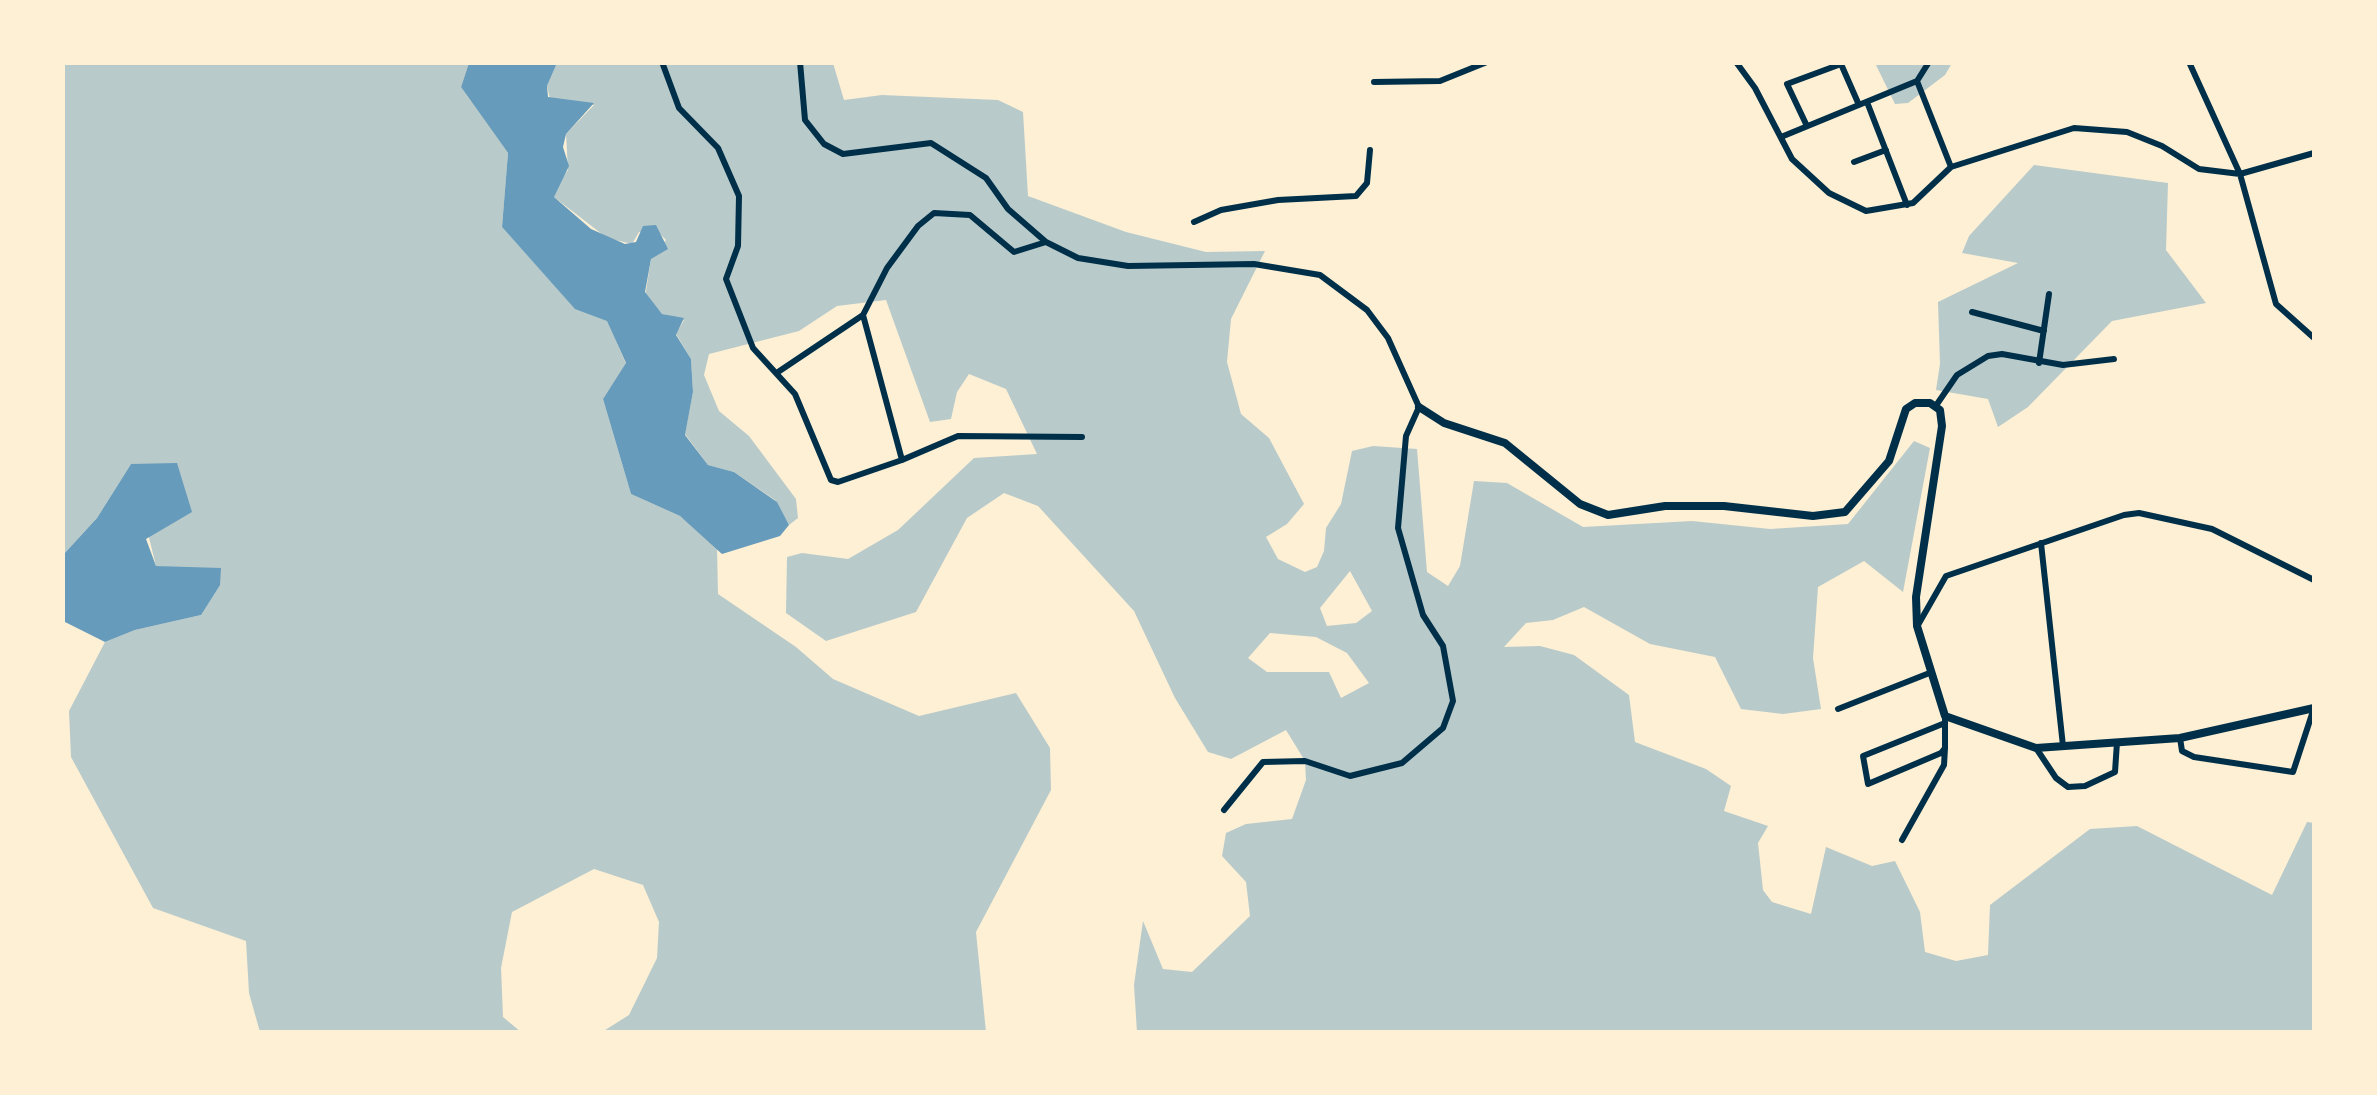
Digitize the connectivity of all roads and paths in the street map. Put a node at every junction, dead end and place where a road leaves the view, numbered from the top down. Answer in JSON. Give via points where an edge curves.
{"nodes":[{"id":1,"x":662,"y":62,"type":"edge"},
{"id":2,"x":800,"y":62,"type":"edge"},
{"id":3,"x":1488,"y":62,"type":"edge"},
{"id":4,"x":1736,"y":62,"type":"edge"},
{"id":5,"x":1929,"y":62,"type":"edge"},
{"id":6,"x":2189,"y":62,"type":"edge"},
{"id":7,"x":1917,"y":81,"type":"junction"},
{"id":8,"x":1374,"y":82,"type":"dead end"},
{"id":9,"x":1863,"y":103,"type":"junction"},
{"id":10,"x":1806,"y":124,"type":"junction"},
{"id":11,"x":1781,"y":137,"type":"junction"},
{"id":12,"x":1370,"y":150,"type":"dead end"},
{"id":13,"x":1886,"y":150,"type":"junction"},
{"id":14,"x":2314,"y":153,"type":"edge"},
{"id":15,"x":1854,"y":162,"type":"dead end"},
{"id":16,"x":1951,"y":167,"type":"junction"},
{"id":17,"x":2240,"y":174,"type":"junction"},
{"id":18,"x":1907,"y":205,"type":"junction"},
{"id":19,"x":1194,"y":222,"type":"dead end"},
{"id":20,"x":1046,"y":242,"type":"junction"},
{"id":21,"x":2049,"y":294,"type":"dead end"},
{"id":22,"x":1972,"y":312,"type":"dead end"},
{"id":23,"x":863,"y":315,"type":"junction"},
{"id":24,"x":2044,"y":331,"type":"junction"},
{"id":25,"x":2314,"y":338,"type":"edge"},
{"id":26,"x":2114,"y":358,"type":"dead end"},
{"id":27,"x":2039,"y":363,"type":"junction"},
{"id":28,"x":778,"y":372,"type":"junction"},
{"id":29,"x":1935,"y":407,"type":"junction"},
{"id":30,"x":1419,"y":408,"type":"junction"},
{"id":31,"x":1082,"y":436,"type":"dead end"},
{"id":32,"x":902,"y":460,"type":"junction"},
{"id":33,"x":2041,"y":544,"type":"junction"},
{"id":34,"x":2314,"y":580,"type":"edge"},
{"id":35,"x":1917,"y":626,"type":"junction"},
{"id":36,"x":1932,"y":672,"type":"junction"},
{"id":37,"x":2314,"y":708,"type":"edge"},
{"id":38,"x":1838,"y":709,"type":"dead end"},
{"id":39,"x":1945,"y":719,"type":"junction"},
{"id":40,"x":2180,"y":738,"type":"junction"},
{"id":41,"x":2117,"y":742,"type":"junction"},
{"id":42,"x":2063,"y":746,"type":"junction"},
{"id":43,"x":1946,"y":748,"type":"junction"},
{"id":44,"x":2036,"y":748,"type":"junction"},
{"id":45,"x":1224,"y":810,"type":"dead end"},
{"id":46,"x":1902,"y":840,"type":"dead end"}],
"edges":[{"from":1,"to":28,"type":"street","via":[[679,108],[729,166],[740,223],[726,280],[753,348]]},
{"from":2,"to":20,"type":"street","via":[[805,120],[824,144],[843,154],[931,143],[986,178],[1008,209]]},
{"from":3,"to":8,"type":"street","via":[[1440,81]]},
{"from":4,"to":11,"type":"street"},
{"from":5,"to":7,"type":"street"},
{"from":6,"to":17,"type":"street"},
{"from":7,"to":9,"type":"street"},
{"from":7,"to":16,"type":"street"},
{"from":9,"to":10,"type":"street"},
{"from":9,"to":10,"type":"street","via":[[1841,64],[1787,84]]},
{"from":9,"to":13,"type":"street"},
{"from":10,"to":11,"type":"street"},
{"from":11,"to":18,"type":"street","via":[[1792,159],[1846,204],[1866,211]]},
{"from":12,"to":19,"type":"street","via":[[1367,184],[1356,196],[1278,200]]},
{"from":13,"to":15,"type":"street"},
{"from":13,"to":18,"type":"street"},
{"from":14,"to":17,"type":"street"},
{"from":16,"to":17,"type":"street","via":[[2074,128],[2098,127],[2144,138],[2199,169]]},
{"from":16,"to":18,"type":"street"},
{"from":17,"to":25,"type":"street","via":[[2276,304]]},
{"from":20,"to":23,"type":"street","via":[[1014,252],[970,215],[934,213],[887,268]]},
{"from":20,"to":30,"type":"street","via":[[1078,258],[1128,266],[1254,264],[1320,275],[1378,324]]},
{"from":21,"to":24,"type":"street"},
{"from":22,"to":24,"type":"street"},
{"from":23,"to":28,"type":"street"},
{"from":23,"to":32,"type":"street"},
{"from":24,"to":27,"type":"street"},
{"from":26,"to":27,"type":"street"},
{"from":27,"to":29,"type":"street","via":[[1988,356],[1957,375]]},
{"from":28,"to":32,"type":"street","via":[[801,406],[831,480]]},
{"from":29,"to":30,"type":"street","via":[[1914,403],[1906,409],[1889,460],[1860,495],[1845,512],[1814,516],[1724,506],[1608,515],[1580,504],[1505,443]]},
{"from":29,"to":35,"type":"street","via":[[1942,426]]},
{"from":30,"to":45,"type":"street","via":[[1406,436],[1398,528],[1422,615],[1443,646],[1453,701],[1443,728],[1402,763],[1360,776],[1305,761],[1262,762]]},
{"from":31,"to":32,"type":"street","via":[[958,436]]},
{"from":33,"to":34,"type":"street","via":[[2139,513],[2212,529]]},
{"from":33,"to":35,"type":"street","via":[[1946,576]]},
{"from":33,"to":42,"type":"street"},
{"from":35,"to":36,"type":"street"},
{"from":36,"to":38,"type":"street"},
{"from":36,"to":39,"type":"street"},
{"from":37,"to":40,"type":"street"},
{"from":37,"to":40,"type":"street","via":[[2293,772],[2194,756],[2182,751]]},
{"from":39,"to":43,"type":"street"},
{"from":39,"to":43,"type":"street","via":[[1863,756],[1868,784]]},
{"from":39,"to":44,"type":"street"},
{"from":40,"to":41,"type":"street"},
{"from":41,"to":42,"type":"street"},
{"from":41,"to":44,"type":"street","via":[[2115,772],[2085,786],[2056,778]]},
{"from":42,"to":44,"type":"street"},
{"from":43,"to":46,"type":"street","via":[[1944,765]]}]}
